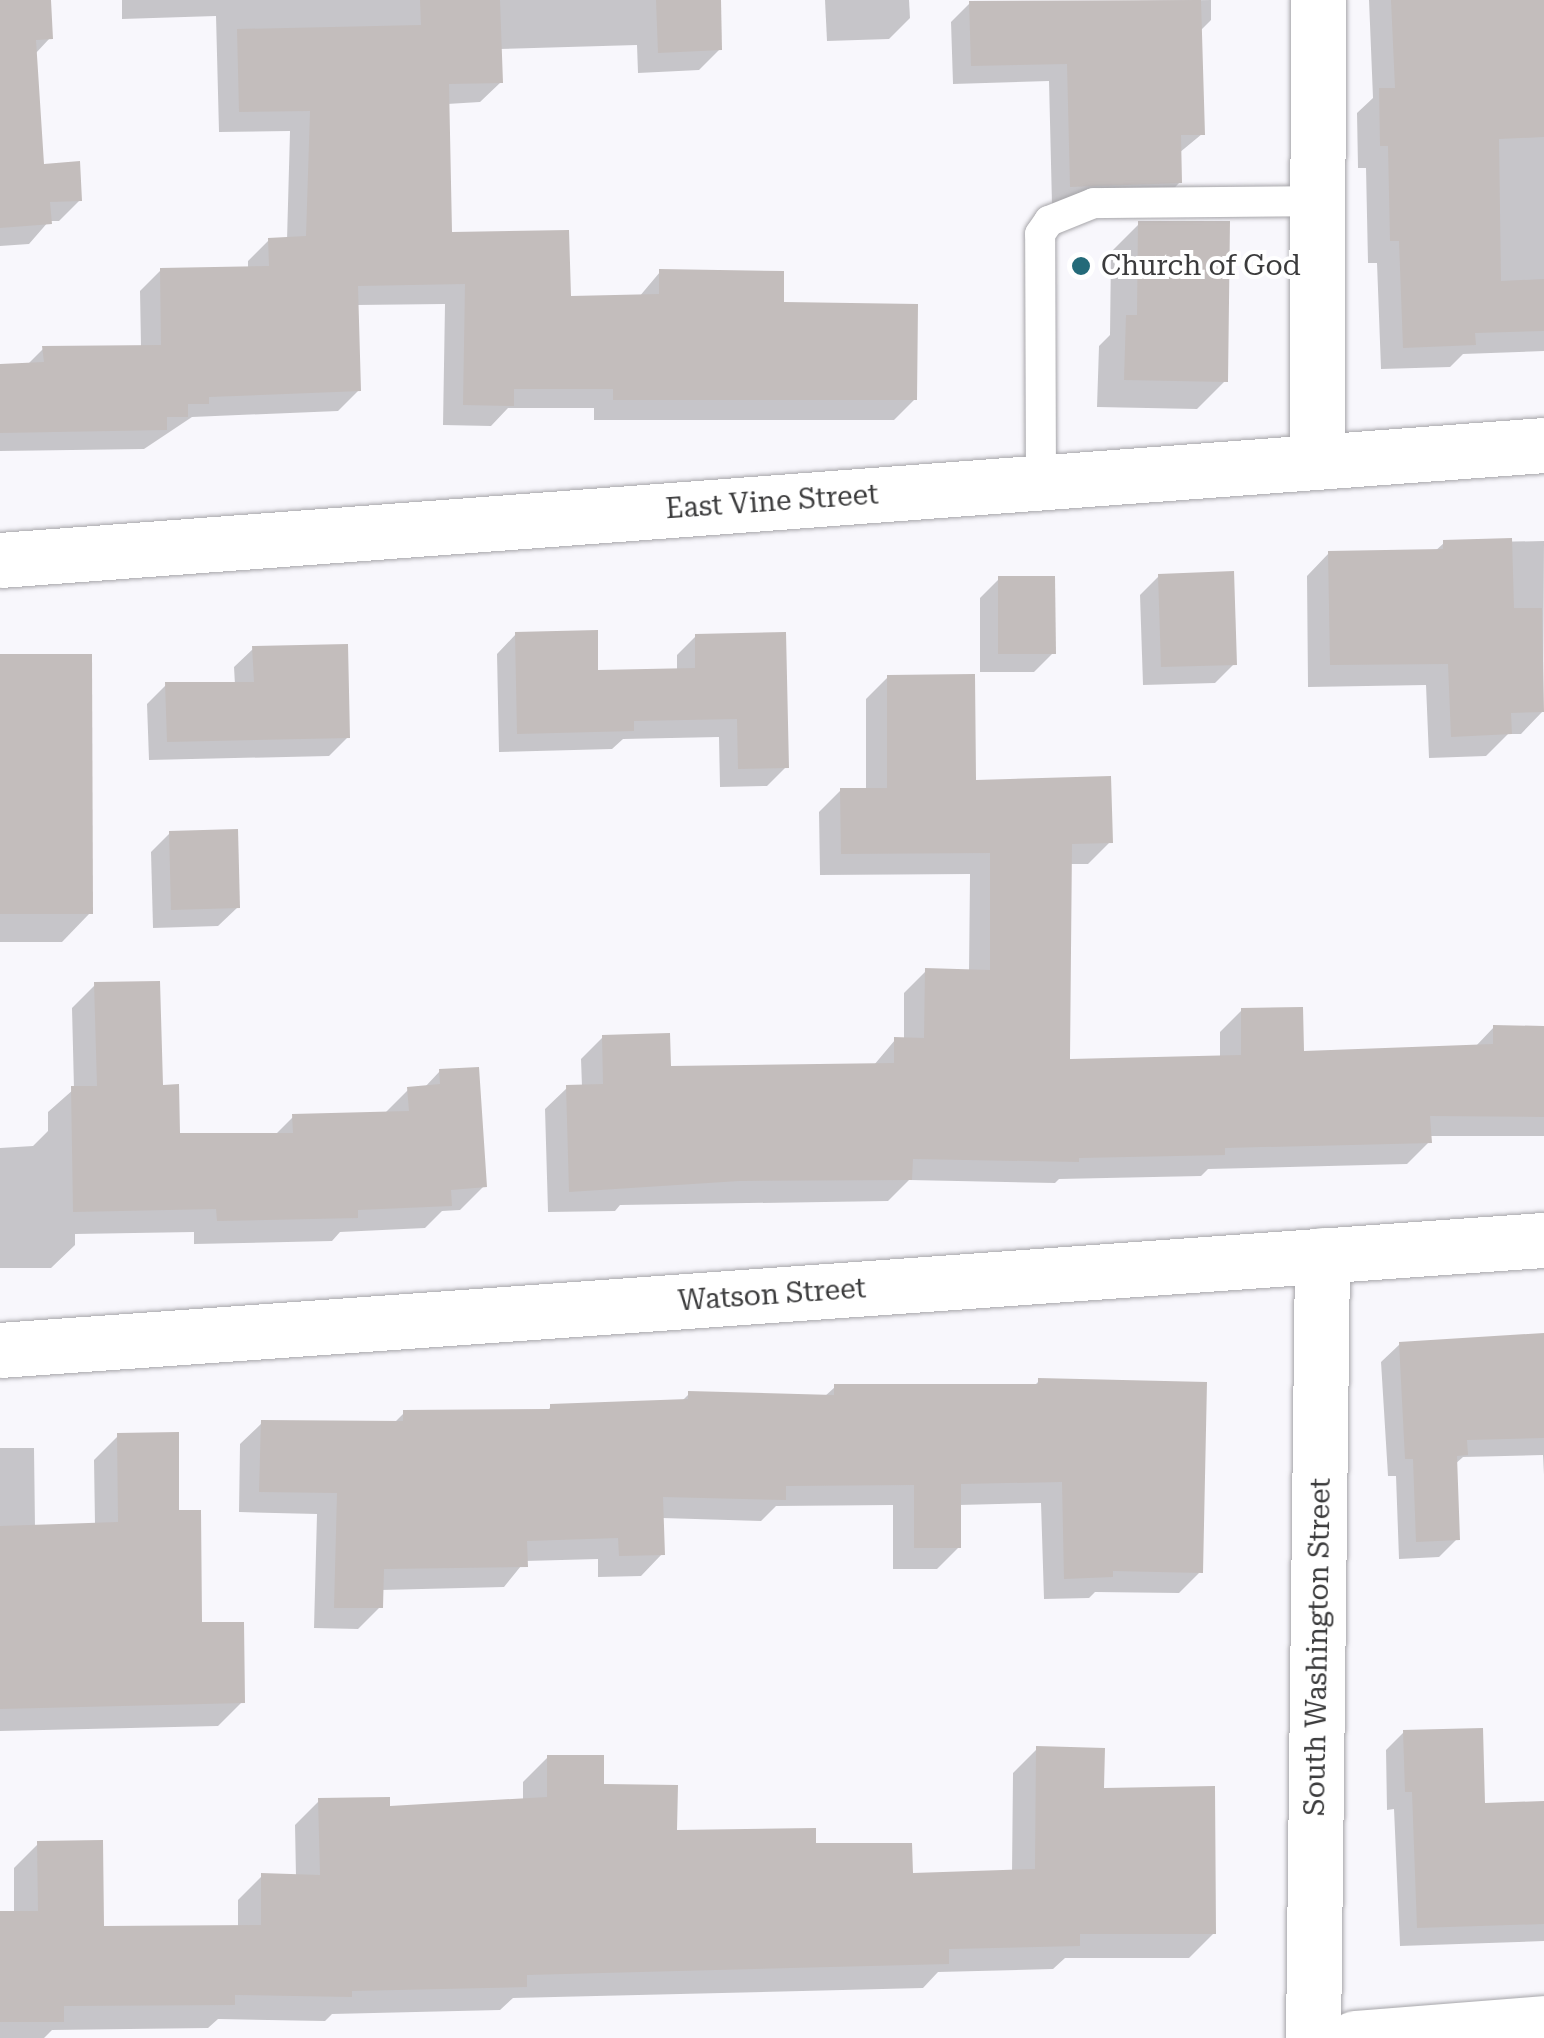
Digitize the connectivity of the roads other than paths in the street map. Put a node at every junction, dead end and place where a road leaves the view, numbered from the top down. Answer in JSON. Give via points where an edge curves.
{"nodes":[{"id":1,"x":1318,"y":0,"type":"edge"},
{"id":2,"x":1318,"y":201,"type":"junction"},
{"id":3,"x":1544,"y":445,"type":"edge"},
{"id":4,"x":1317,"y":461,"type":"junction"},
{"id":5,"x":1041,"y":482,"type":"junction"},
{"id":6,"x":0,"y":560,"type":"edge"},
{"id":7,"x":1544,"y":1240,"type":"edge"},
{"id":8,"x":1322,"y":1255,"type":"junction"},
{"id":9,"x":0,"y":1350,"type":"edge"},
{"id":10,"x":1544,"y":2023,"type":"edge"},
{"id":11,"x":1312,"y":2038,"type":"edge"},
{"id":12,"x":1355,"y":2038,"type":"edge"}],
"edges":[{"from":1,"to":2,"type":"street"},
{"from":2,"to":4,"type":"street"},
{"from":2,"to":5,"type":"lane","via":[[1094,203],[1049,221],[1040,234]]},
{"from":3,"to":4,"type":"street","name":"East Vine Street"},
{"from":4,"to":5,"type":"street","name":"East Vine Street"},
{"from":5,"to":6,"type":"street","name":"East Vine Street"},
{"from":7,"to":8,"type":"street","name":"Watson Street"},
{"from":8,"to":9,"type":"street","name":"Watson Street"},
{"from":8,"to":11,"type":"street","name":"South Washington Street"},
{"from":10,"to":12,"type":"street"}]}
